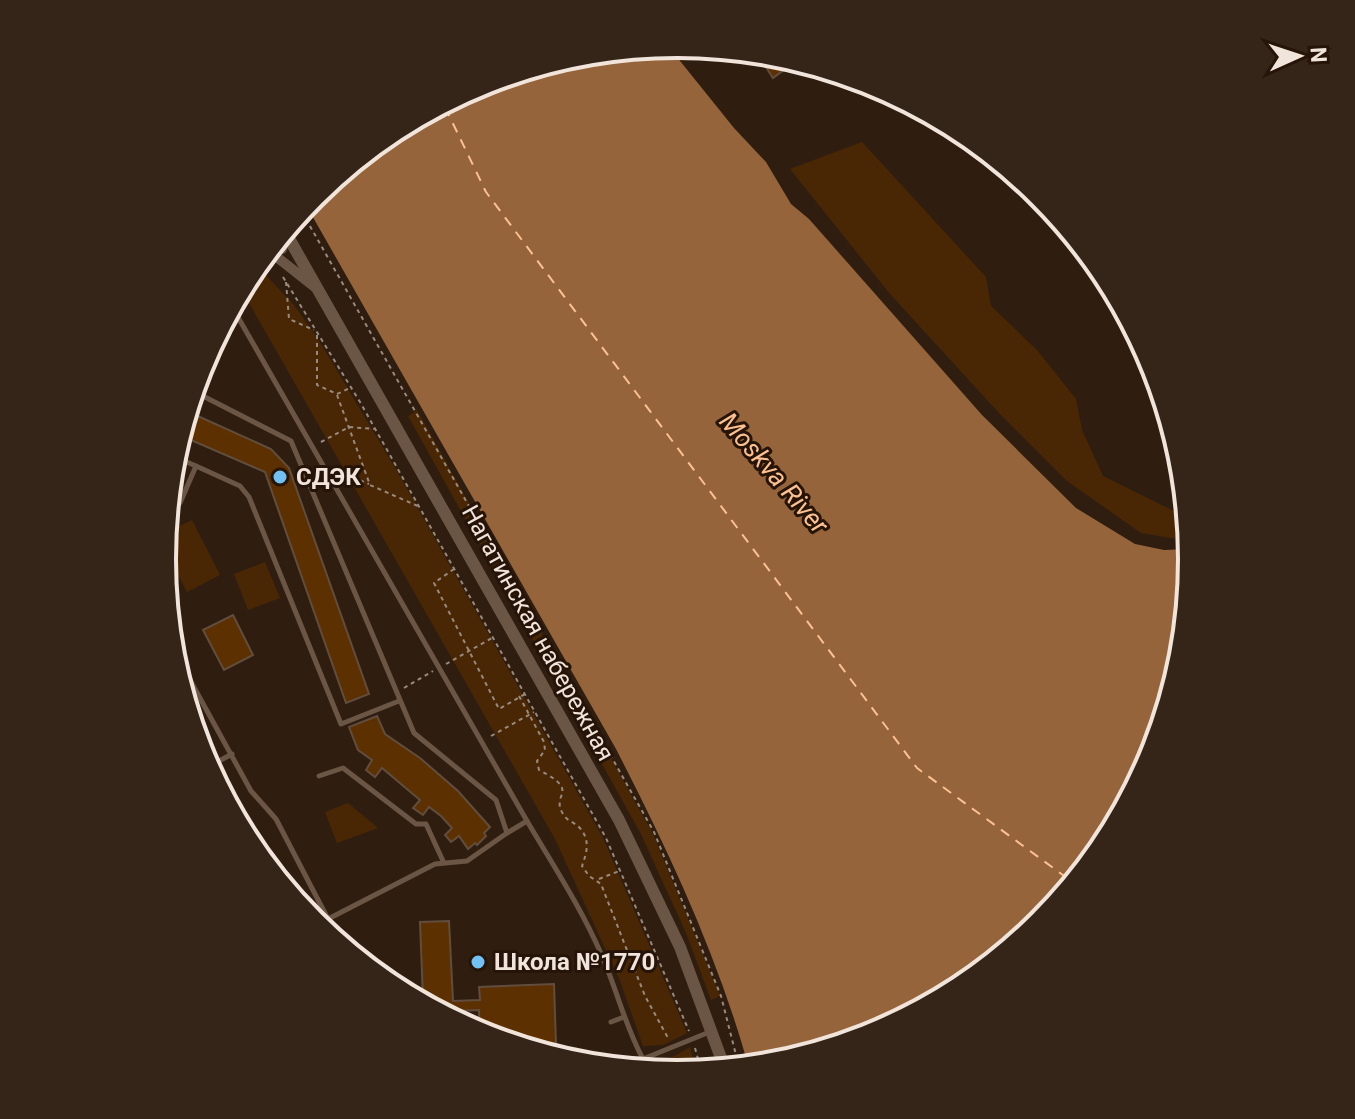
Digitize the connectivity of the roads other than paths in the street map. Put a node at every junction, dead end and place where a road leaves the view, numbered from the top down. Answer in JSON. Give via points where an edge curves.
{"nodes":[{"id":1,"x":290,"y":241,"type":"edge"},
{"id":2,"x":278,"y":256,"type":"edge"},
{"id":3,"x":319,"y":290,"type":"junction"},
{"id":4,"x":238,"y":318,"type":"edge"},
{"id":5,"x":204,"y":396,"type":"edge"},
{"id":6,"x":186,"y":462,"type":"edge"},
{"id":7,"x":196,"y":466,"type":"junction"},
{"id":8,"x":179,"y":503,"type":"edge"},
{"id":9,"x":192,"y":682,"type":"edge"},
{"id":10,"x":399,"y":701,"type":"junction"},
{"id":11,"x":232,"y":754,"type":"junction"},
{"id":12,"x":219,"y":761,"type":"edge"},
{"id":13,"x":319,"y":776,"type":"dead end"},
{"id":14,"x":527,"y":821,"type":"junction"},
{"id":15,"x":507,"y":833,"type":"junction"},
{"id":16,"x":443,"y":861,"type":"junction"},
{"id":17,"x":328,"y":919,"type":"joint"},
{"id":18,"x":624,"y":1017,"type":"junction"},
{"id":19,"x":611,"y":1022,"type":"dead end"},
{"id":20,"x":712,"y":1030,"type":"junction"},
{"id":21,"x":643,"y":1059,"type":"joint"},
{"id":22,"x":722,"y":1059,"type":"edge"}],
"edges":[{"from":1,"to":3,"type":"street","name":"Нагатинская набережная"},
{"from":2,"to":3,"type":"street"},
{"from":3,"to":20,"type":"street","name":"Нагатинская набережная","via":[[619,820],[680,947]]},
{"from":4,"to":14,"type":"lane"},
{"from":5,"to":10,"type":"lane","via":[[291,441]]},
{"from":6,"to":7,"type":"lane"},
{"from":7,"to":8,"type":"lane"},
{"from":7,"to":10,"type":"lane","via":[[240,486],[249,497],[341,724]]},
{"from":9,"to":11,"type":"lane"},
{"from":10,"to":15,"type":"lane","via":[[414,733],[496,800]]},
{"from":11,"to":12,"type":"lane"},
{"from":11,"to":17,"type":"lane","via":[[251,791],[276,819]]},
{"from":13,"to":16,"type":"lane","via":[[343,768],[416,824],[426,824]]},
{"from":14,"to":15,"type":"lane"},
{"from":14,"to":18,"type":"lane","via":[[584,916]]},
{"from":15,"to":16,"type":"lane","via":[[467,861]]},
{"from":16,"to":17,"type":"lane"},
{"from":18,"to":19,"type":"lane"},
{"from":18,"to":21,"type":"lane"},
{"from":20,"to":21,"type":"lane"},
{"from":20,"to":22,"type":"street","name":"Нагатинская набережная"}]}
